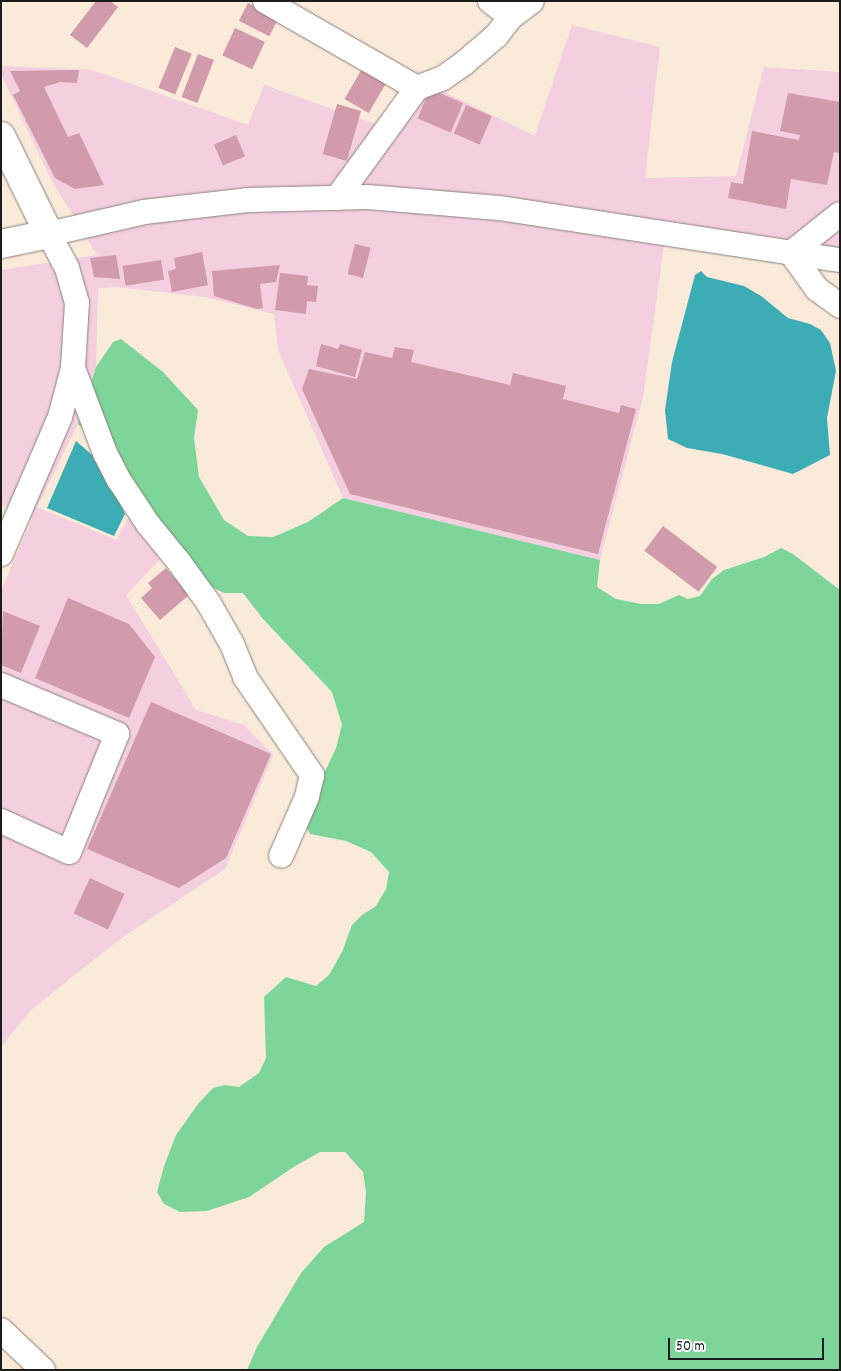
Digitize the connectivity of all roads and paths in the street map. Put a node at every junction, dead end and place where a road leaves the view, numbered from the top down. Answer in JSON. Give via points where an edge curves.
{"nodes":[{"id":1,"x":265,"y":1,"type":"edge"},
{"id":2,"x":490,"y":1,"type":"edge"},
{"id":3,"x":532,"y":1,"type":"edge"},
{"id":4,"x":511,"y":18,"type":"junction"},
{"id":5,"x":417,"y":88,"type":"junction"},
{"id":6,"x":1,"y":136,"type":"edge"},
{"id":7,"x":337,"y":198,"type":"junction"},
{"id":8,"x":840,"y":214,"type":"edge"},
{"id":9,"x":49,"y":234,"type":"junction"},
{"id":10,"x":1,"y":244,"type":"edge"},
{"id":11,"x":791,"y":252,"type":"junction"},
{"id":12,"x":840,"y":260,"type":"edge"},
{"id":13,"x":840,"y":306,"type":"edge"},
{"id":14,"x":73,"y":368,"type":"junction"},
{"id":15,"x":1,"y":554,"type":"edge"},
{"id":16,"x":1,"y":685,"type":"edge"},
{"id":17,"x":1,"y":821,"type":"edge"},
{"id":18,"x":281,"y":856,"type":"dead end"},
{"id":19,"x":1,"y":1330,"type":"edge"},
{"id":20,"x":43,"y":1370,"type":"edge"}],
"edges":[{"from":1,"to":5,"type":"street"},
{"from":2,"to":4,"type":"street"},
{"from":3,"to":4,"type":"street"},
{"from":4,"to":5,"type":"street","via":[[496,36],[463,64],[443,78]]},
{"from":5,"to":7,"type":"street"},
{"from":6,"to":9,"type":"main road"},
{"from":7,"to":9,"type":"street","via":[[247,200],[144,212]]},
{"from":7,"to":11,"type":"street","via":[[368,197],[499,208]]},
{"from":8,"to":11,"type":"street"},
{"from":9,"to":10,"type":"main road"},
{"from":9,"to":14,"type":"street","via":[[67,268],[77,303]]},
{"from":11,"to":12,"type":"street"},
{"from":11,"to":13,"type":"street","via":[[817,288]]},
{"from":14,"to":15,"type":"street","via":[[60,417]]},
{"from":14,"to":18,"type":"street","via":[[104,453],[148,524],[208,602],[232,644],[245,676],[312,775],[307,797]]},
{"from":16,"to":17,"type":"street","via":[[117,734],[68,852]]},
{"from":19,"to":20,"type":"street"}]}
